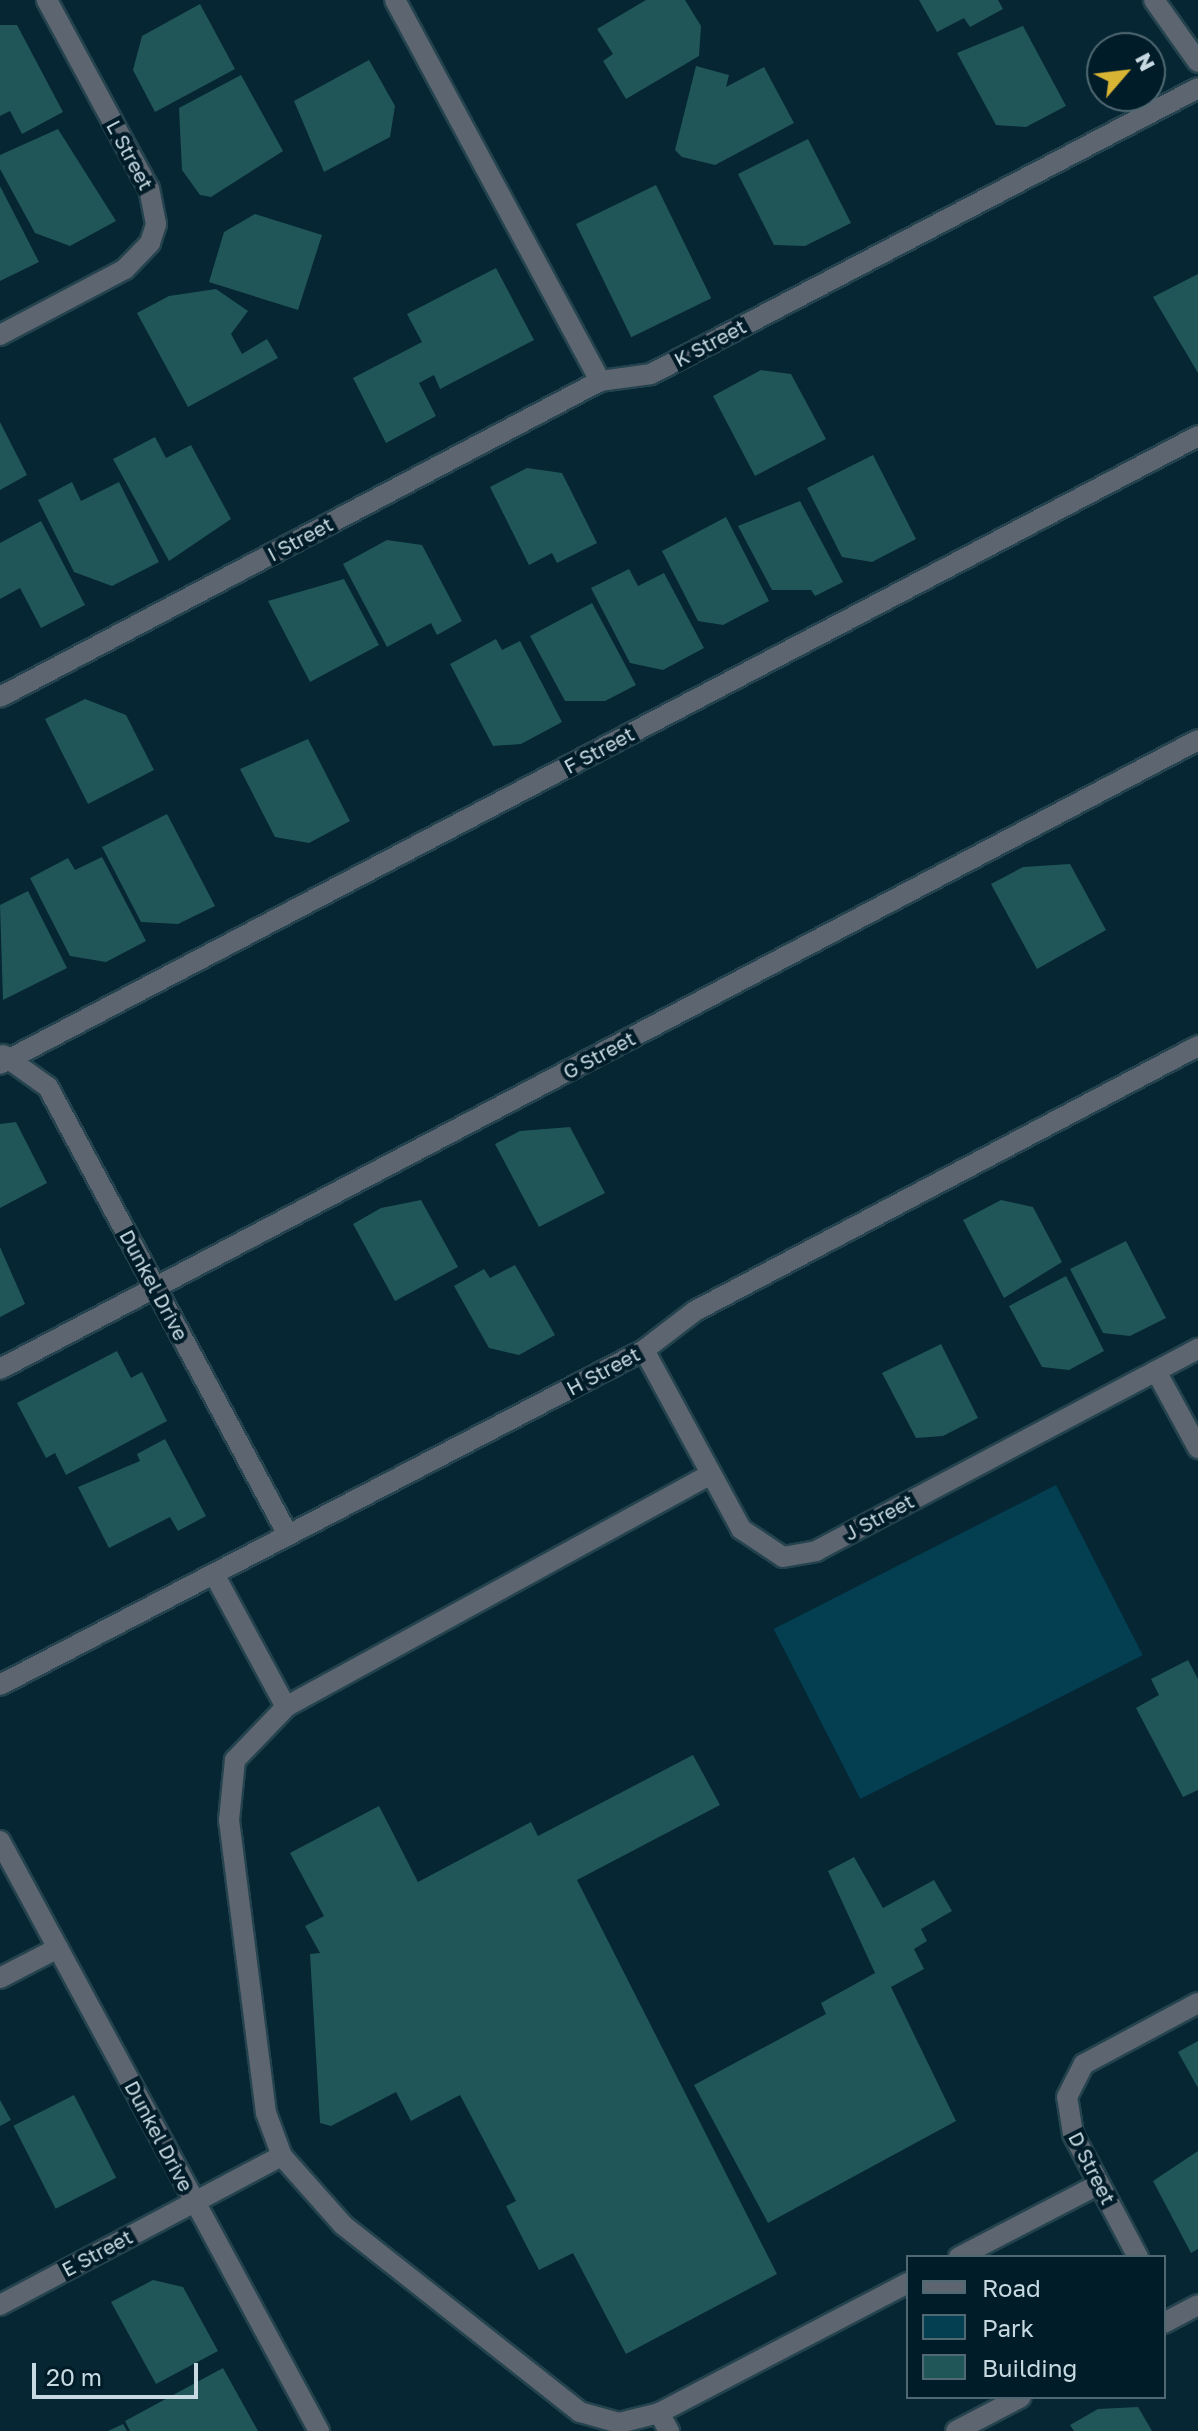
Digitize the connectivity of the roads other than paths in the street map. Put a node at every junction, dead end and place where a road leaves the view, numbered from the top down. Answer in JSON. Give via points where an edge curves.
{"nodes":[{"id":1,"x":47,"y":0,"type":"edge"},
{"id":2,"x":395,"y":0,"type":"edge"},
{"id":3,"x":1154,"y":0,"type":"edge"},
{"id":4,"x":1198,"y":62,"type":"edge"},
{"id":5,"x":1198,"y":88,"type":"edge"},
{"id":6,"x":0,"y":335,"type":"edge"},
{"id":7,"x":600,"y":381,"type":"junction"},
{"id":8,"x":1198,"y":436,"type":"edge"},
{"id":9,"x":0,"y":697,"type":"edge"},
{"id":10,"x":1198,"y":740,"type":"edge"},
{"id":11,"x":1198,"y":1046,"type":"edge"},
{"id":12,"x":3,"y":1059,"type":"edge"},
{"id":13,"x":155,"y":1287,"type":"junction"},
{"id":14,"x":1198,"y":1349,"type":"edge"},
{"id":15,"x":644,"y":1350,"type":"junction"},
{"id":16,"x":0,"y":1369,"type":"edge"},
{"id":17,"x":1156,"y":1371,"type":"junction"},
{"id":18,"x":1198,"y":1448,"type":"edge"},
{"id":19,"x":711,"y":1474,"type":"junction"},
{"id":20,"x":288,"y":1535,"type":"junction"},
{"id":21,"x":214,"y":1574,"type":"junction"},
{"id":22,"x":0,"y":1685,"type":"edge"},
{"id":23,"x":286,"y":1707,"type":"junction"},
{"id":24,"x":0,"y":1841,"type":"edge"},
{"id":25,"x":58,"y":1948,"type":"junction"},
{"id":26,"x":0,"y":1978,"type":"edge"},
{"id":27,"x":1198,"y":2003,"type":"edge"},
{"id":28,"x":282,"y":2156,"type":"junction"},
{"id":29,"x":1099,"y":2184,"type":"junction"},
{"id":30,"x":195,"y":2202,"type":"junction"},
{"id":31,"x":963,"y":2255,"type":"edge"},
{"id":32,"x":1137,"y":2255,"type":"edge"},
{"id":33,"x":906,"y":2284,"type":"edge"},
{"id":34,"x":0,"y":2305,"type":"edge"},
{"id":35,"x":1198,"y":2305,"type":"edge"},
{"id":36,"x":1166,"y":2316,"type":"edge"},
{"id":37,"x":1017,"y":2399,"type":"edge"},
{"id":38,"x":664,"y":2422,"type":"edge"},
{"id":39,"x":319,"y":2431,"type":"edge"},
{"id":40,"x":956,"y":2431,"type":"edge"}],
"edges":[{"from":1,"to":6,"type":"lane","name":"L Street","via":[[149,189],[156,224],[150,243],[125,269]]},
{"from":2,"to":7,"type":"lane"},
{"from":3,"to":4,"type":"lane"},
{"from":5,"to":7,"type":"lane","name":"K Street","via":[[651,374]]},
{"from":7,"to":9,"type":"lane","name":"I Street"},
{"from":8,"to":12,"type":"lane","name":"F Street"},
{"from":10,"to":13,"type":"lane","name":"G Street"},
{"from":11,"to":15,"type":"lane","name":"H Street","via":[[695,1311]]},
{"from":12,"to":13,"type":"lane","name":"Dunkel Drive","via":[[48,1087]]},
{"from":13,"to":16,"type":"lane","name":"G Street"},
{"from":13,"to":20,"type":"lane","name":"Dunkel Drive"},
{"from":14,"to":17,"type":"lane","name":"J Street"},
{"from":15,"to":19,"type":"lane","name":"J Street"},
{"from":15,"to":20,"type":"lane","name":"H Street"},
{"from":17,"to":18,"type":"lane"},
{"from":17,"to":19,"type":"lane","name":"J Street","via":[[799,1556],[783,1557],[752,1543]]},
{"from":19,"to":23,"type":"lane"},
{"from":20,"to":21,"type":"lane","name":"H Street"},
{"from":21,"to":22,"type":"lane","name":"H Street"},
{"from":21,"to":23,"type":"lane"},
{"from":23,"to":28,"type":"lane","via":[[235,1760],[229,1820],[258,2065]]},
{"from":24,"to":25,"type":"lane","name":"Dunkel Drive"},
{"from":25,"to":26,"type":"lane"},
{"from":25,"to":30,"type":"lane","name":"Dunkel Drive"},
{"from":27,"to":29,"type":"lane","name":"D Street","via":[[1100,2053],[1072,2079],[1067,2115]]},
{"from":28,"to":30,"type":"lane","name":"E Street"},
{"from":28,"to":38,"type":"lane","via":[[343,2225],[580,2412],[619,2423]]},
{"from":29,"to":31,"type":"lane"},
{"from":29,"to":32,"type":"lane","name":"D Street"},
{"from":30,"to":34,"type":"lane","name":"E Street"},
{"from":30,"to":39,"type":"lane","name":"Dunkel Drive"},
{"from":33,"to":38,"type":"lane"},
{"from":35,"to":36,"type":"lane"},
{"from":37,"to":40,"type":"lane"}]}
